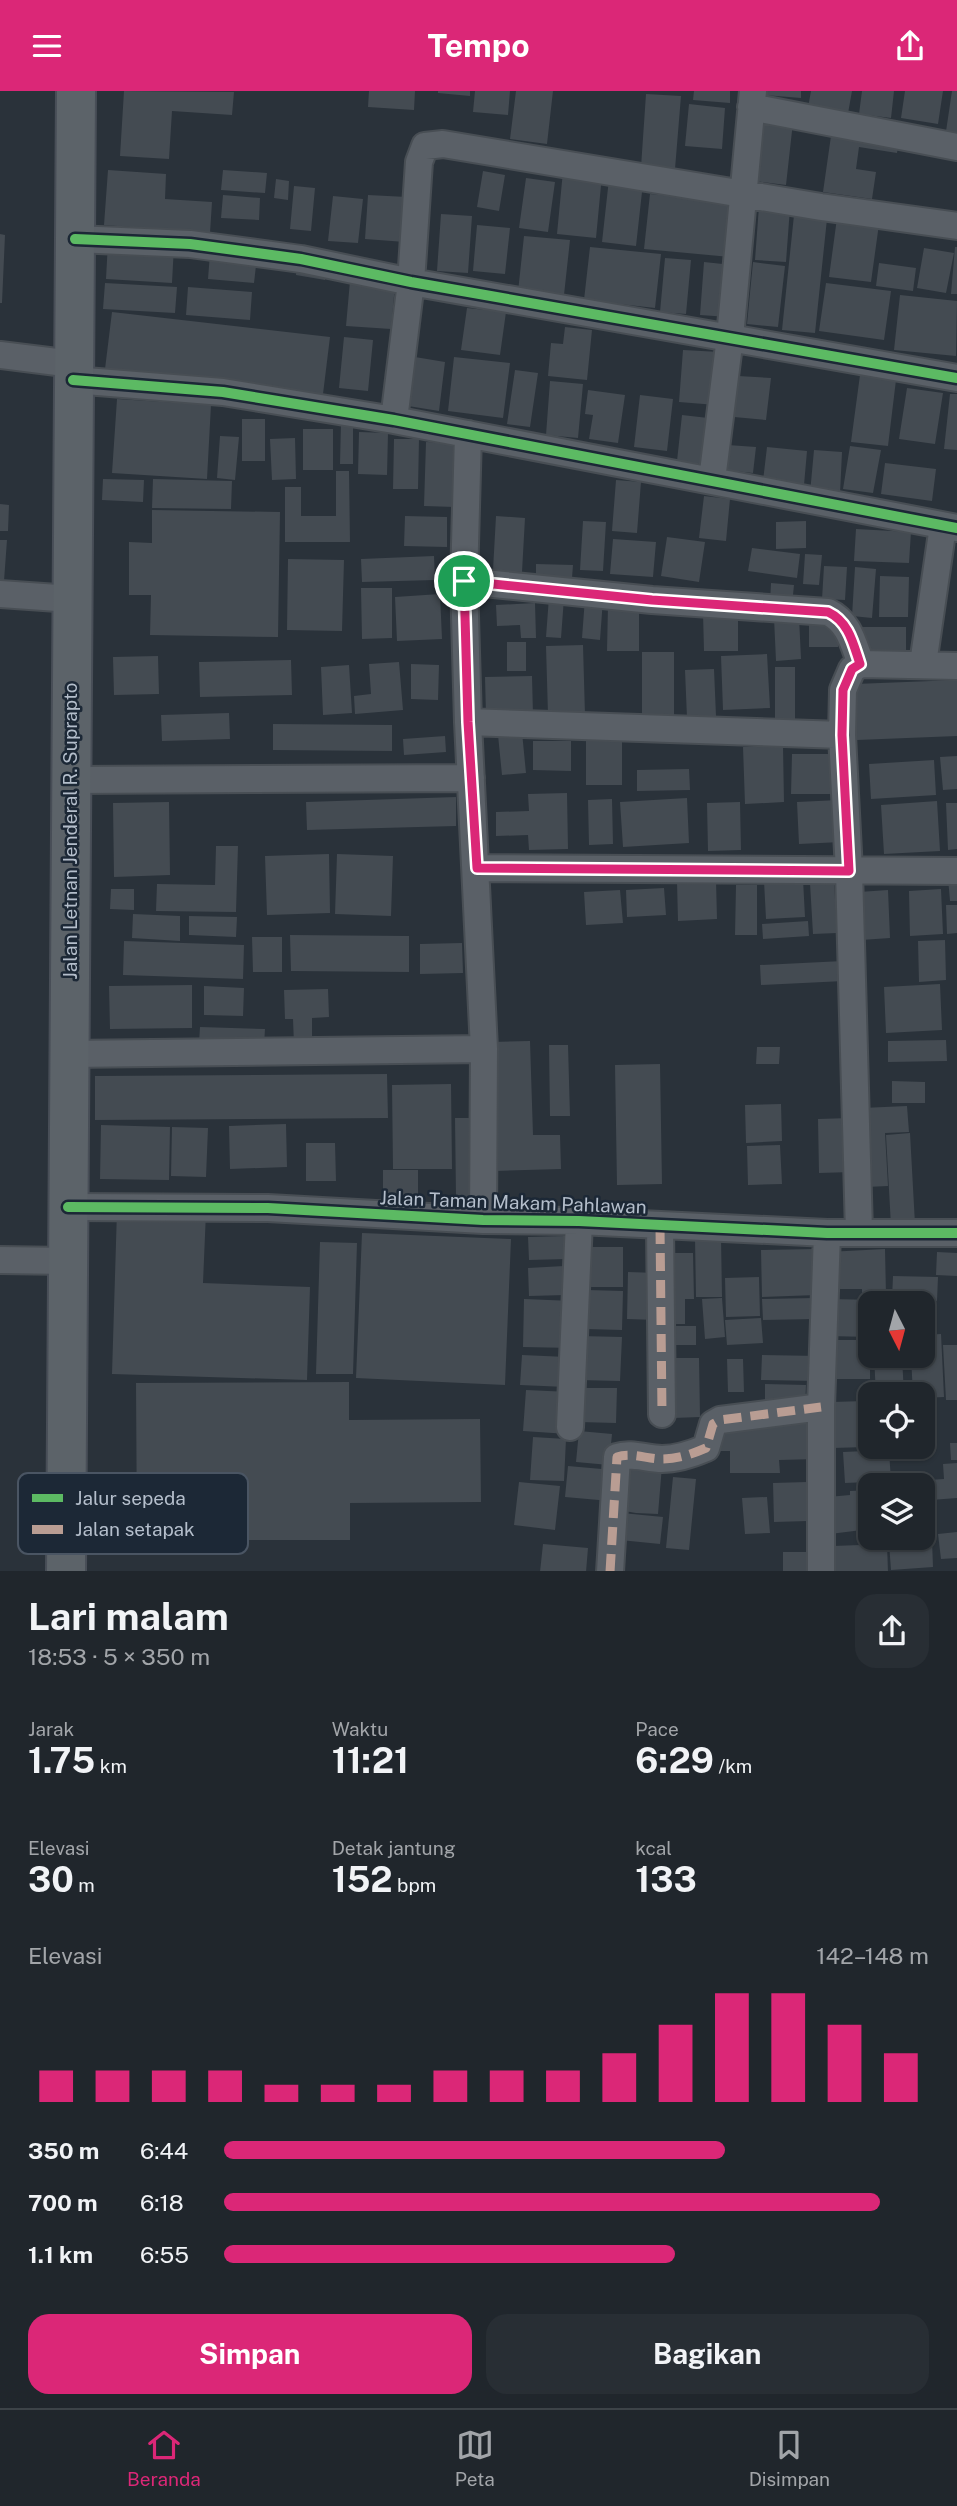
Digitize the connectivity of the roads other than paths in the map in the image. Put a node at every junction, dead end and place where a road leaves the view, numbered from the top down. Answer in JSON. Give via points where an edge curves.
{"nodes":[{"id":1,"x":76,"y":91,"type":"edge"},
{"id":2,"x":752,"y":99,"type":"edge"},
{"id":3,"x":957,"y":147,"type":"edge"},
{"id":4,"x":744,"y":193,"type":"junction"},
{"id":5,"x":957,"y":226,"type":"edge"},
{"id":6,"x":75,"y":239,"type":"junction"},
{"id":7,"x":411,"y":282,"type":"junction"},
{"id":8,"x":730,"y":337,"type":"junction"},
{"id":9,"x":0,"y":355,"type":"edge"},
{"id":10,"x":73,"y":372,"type":"junction"},
{"id":11,"x":957,"y":377,"type":"edge"},
{"id":12,"x":394,"y":419,"type":"junction"},
{"id":13,"x":468,"y":434,"type":"junction"},
{"id":14,"x":712,"y":480,"type":"junction"},
{"id":15,"x":950,"y":527,"type":"edge"},
{"id":16,"x":464,"y":581,"type":"junction"},
{"id":17,"x":0,"y":594,"type":"edge"},
{"id":18,"x":72,"y":599,"type":"junction"},
{"id":19,"x":860,"y":664,"type":"junction"},
{"id":20,"x":923,"y":664,"type":"junction"},
{"id":21,"x":957,"y":666,"type":"edge"},
{"id":22,"x":468,"y":722,"type":"junction"},
{"id":23,"x":842,"y":735,"type":"junction"},
{"id":24,"x":471,"y":778,"type":"junction"},
{"id":25,"x":71,"y":780,"type":"junction"},
{"id":26,"x":477,"y":868,"type":"junction"},
{"id":27,"x":849,"y":871,"type":"junction"},
{"id":28,"x":957,"y":871,"type":"edge"},
{"id":29,"x":484,"y":1049,"type":"junction"},
{"id":30,"x":69,"y":1054,"type":"junction"},
{"id":31,"x":68,"y":1207,"type":"junction"},
{"id":32,"x":483,"y":1220,"type":"junction"},
{"id":33,"x":579,"y":1221,"type":"junction"},
{"id":34,"x":660,"y":1226,"type":"junction"},
{"id":35,"x":859,"y":1232,"type":"junction"},
{"id":36,"x":827,"y":1233,"type":"junction"},
{"id":37,"x":957,"y":1233,"type":"edge"},
{"id":38,"x":0,"y":1260,"type":"edge"},
{"id":39,"x":68,"y":1261,"type":"junction"},
{"id":40,"x":821,"y":1407,"type":"junction"},
{"id":41,"x":662,"y":1414,"type":"dead end"},
{"id":42,"x":570,"y":1427,"type":"dead end"},
{"id":43,"x":67,"y":1473,"type":"edge"},
{"id":44,"x":610,"y":1571,"type":"edge"},
{"id":45,"x":821,"y":1571,"type":"edge"}],
"edges":[{"from":1,"to":6,"type":"main road","name":"Jalan Letnan Jenderal R. Suprapto"},
{"from":2,"to":3,"type":"street"},
{"from":2,"to":4,"type":"street"},
{"from":4,"to":5,"type":"street"},
{"from":4,"to":7,"type":"street","via":[[428,145],[419,162]]},
{"from":4,"to":8,"type":"street"},
{"from":6,"to":7,"type":"street","via":[[190,244],[301,259]]},
{"from":6,"to":10,"type":"main road","name":"Jalan Letnan Jenderal R. Suprapto"},
{"from":7,"to":8,"type":"street"},
{"from":7,"to":12,"type":"street"},
{"from":8,"to":11,"type":"street"},
{"from":8,"to":14,"type":"street"},
{"from":9,"to":10,"type":"street"},
{"from":10,"to":12,"type":"street"},
{"from":10,"to":18,"type":"main road","name":"Jalan Letnan Jenderal R. Suprapto"},
{"from":12,"to":13,"type":"street"},
{"from":13,"to":14,"type":"street"},
{"from":13,"to":16,"type":"street"},
{"from":14,"to":15,"type":"street"},
{"from":15,"to":20,"type":"street"},
{"from":16,"to":19,"type":"street","via":[[828,612],[847,628]]},
{"from":16,"to":22,"type":"street"},
{"from":17,"to":18,"type":"street"},
{"from":18,"to":25,"type":"main road","name":"Jalan Letnan Jenderal R. Suprapto"},
{"from":19,"to":20,"type":"street"},
{"from":19,"to":23,"type":"street","via":[[852,669],[843,690]]},
{"from":20,"to":21,"type":"street"},
{"from":22,"to":23,"type":"street"},
{"from":22,"to":24,"type":"street"},
{"from":23,"to":27,"type":"street"},
{"from":24,"to":25,"type":"street"},
{"from":24,"to":26,"type":"street"},
{"from":25,"to":30,"type":"main road","name":"Jalan Letnan Jenderal R. Suprapto"},
{"from":26,"to":27,"type":"street"},
{"from":26,"to":29,"type":"street"},
{"from":27,"to":28,"type":"street"},
{"from":27,"to":35,"type":"street"},
{"from":29,"to":30,"type":"street"},
{"from":29,"to":32,"type":"street"},
{"from":30,"to":31,"type":"main road","name":"Jalan Letnan Jenderal R. Suprapto"},
{"from":31,"to":32,"type":"street","name":"Jalan Taman Makam Pahlawan","via":[[268,1208]]},
{"from":31,"to":39,"type":"main road","name":"Jalan Letnan Jenderal R. Suprapto"},
{"from":32,"to":33,"type":"street","name":"Jalan Taman Makam Pahlawan"},
{"from":33,"to":34,"type":"street","name":"Jalan Taman Makam Pahlawan"},
{"from":33,"to":42,"type":"street"},
{"from":34,"to":36,"type":"street","name":"Jalan Taman Makam Pahlawan"},
{"from":34,"to":41,"type":"street"},
{"from":35,"to":36,"type":"street","name":"Jalan Taman Makam Pahlawan"},
{"from":35,"to":37,"type":"street","name":"Jalan Taman Makam Pahlawan"},
{"from":36,"to":40,"type":"street"},
{"from":38,"to":39,"type":"street"},
{"from":39,"to":43,"type":"main road","name":"Jalan Letnan Jenderal R. Suprapto"},
{"from":40,"to":44,"type":"street","via":[[720,1420],[713,1425],[706,1448],[676,1458],[617,1457]]},
{"from":40,"to":45,"type":"street"}]}
